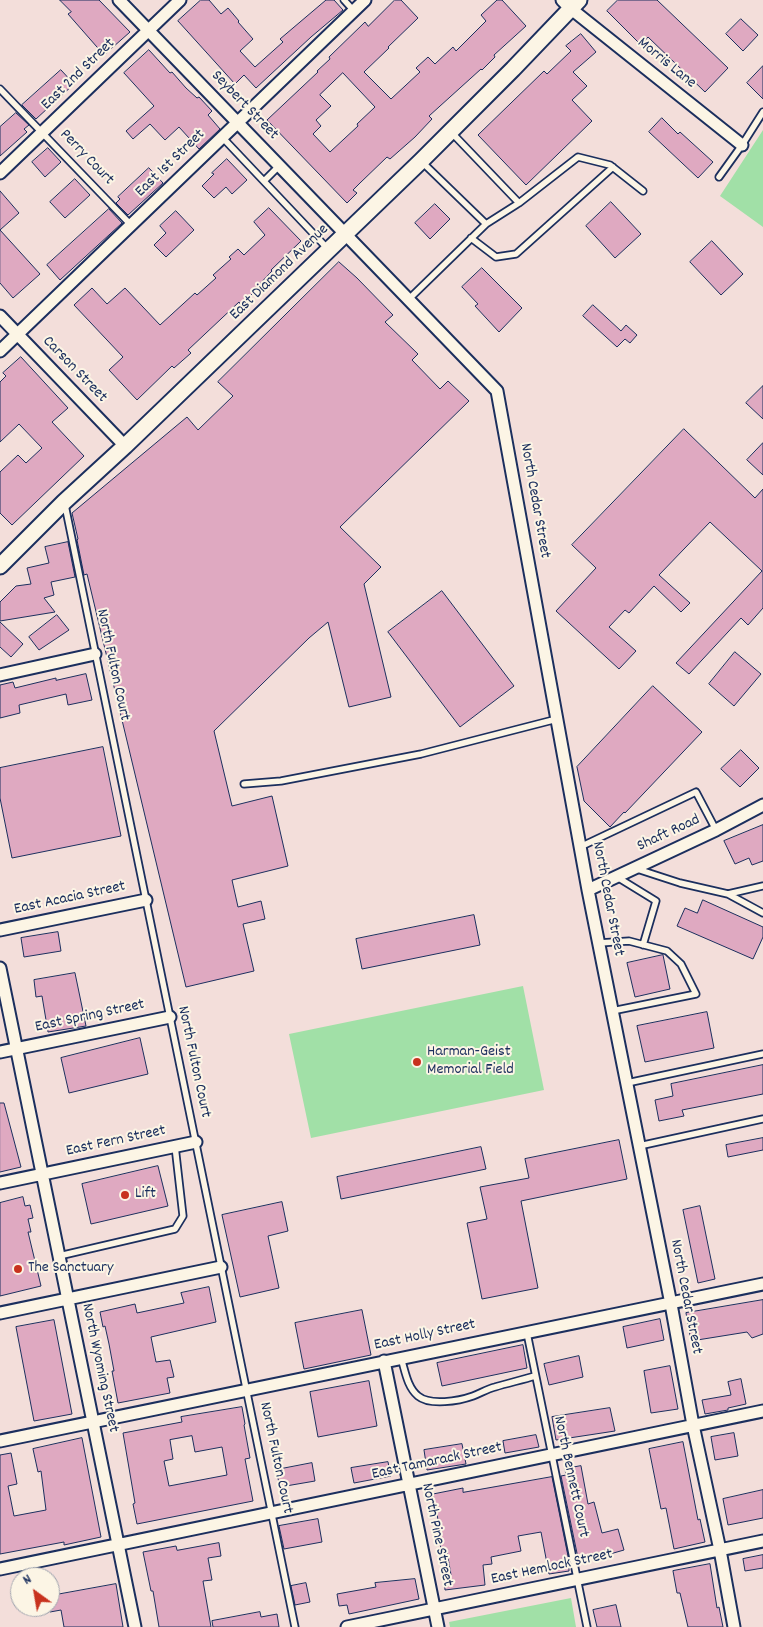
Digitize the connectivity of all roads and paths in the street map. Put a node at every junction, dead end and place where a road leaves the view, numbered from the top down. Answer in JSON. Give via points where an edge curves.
{"nodes":[{"id":1,"x":119,"y":0,"type":"edge"},
{"id":2,"x":180,"y":0,"type":"edge"},
{"id":3,"x":344,"y":0,"type":"edge"},
{"id":4,"x":365,"y":0,"type":"edge"},
{"id":5,"x":571,"y":3,"type":"edge"},
{"id":6,"x":354,"y":11,"type":"junction"},
{"id":7,"x":148,"y":30,"type":"junction"},
{"id":8,"x":0,"y":89,"type":"edge"},
{"id":9,"x":763,"y":112,"type":"edge"},
{"id":10,"x":238,"y":123,"type":"junction"},
{"id":11,"x":451,"y":132,"type":"junction"},
{"id":12,"x":42,"y":133,"type":"junction"},
{"id":13,"x":222,"y":137,"type":"junction"},
{"id":14,"x":742,"y":145,"type":"junction"},
{"id":15,"x":421,"y":161,"type":"junction"},
{"id":16,"x":279,"y":166,"type":"junction"},
{"id":17,"x":613,"y":167,"type":"junction"},
{"id":18,"x":0,"y":173,"type":"edge"},
{"id":19,"x":719,"y":177,"type":"dead end"},
{"id":20,"x":264,"y":181,"type":"junction"},
{"id":21,"x":643,"y":191,"type":"dead end"},
{"id":22,"x":519,"y":204,"type":"junction"},
{"id":23,"x":486,"y":224,"type":"junction"},
{"id":24,"x":131,"y":225,"type":"junction"},
{"id":25,"x":345,"y":234,"type":"junction"},
{"id":26,"x":471,"y":238,"type":"junction"},
{"id":27,"x":328,"y":250,"type":"junction"},
{"id":28,"x":409,"y":299,"type":"junction"},
{"id":29,"x":0,"y":316,"type":"edge"},
{"id":30,"x":18,"y":334,"type":"junction"},
{"id":31,"x":0,"y":351,"type":"edge"},
{"id":32,"x":125,"y":446,"type":"junction"},
{"id":33,"x":64,"y":502,"type":"junction"},
{"id":34,"x":0,"y":566,"type":"edge"},
{"id":35,"x":95,"y":654,"type":"junction"},
{"id":36,"x":0,"y":675,"type":"edge"},
{"id":37,"x":557,"y":719,"type":"junction"},
{"id":38,"x":244,"y":784,"type":"dead end"},
{"id":39,"x":763,"y":805,"type":"edge"},
{"id":40,"x":716,"y":830,"type":"junction"},
{"id":41,"x":580,"y":846,"type":"junction"},
{"id":42,"x":635,"y":868,"type":"junction"},
{"id":43,"x":617,"y":877,"type":"junction"},
{"id":44,"x":763,"y":886,"type":"edge"},
{"id":45,"x":588,"y":890,"type":"junction"},
{"id":46,"x":728,"y":894,"type":"junction"},
{"id":47,"x":146,"y":900,"type":"junction"},
{"id":48,"x":763,"y":913,"type":"edge"},
{"id":49,"x":0,"y":930,"type":"edge"},
{"id":50,"x":599,"y":943,"type":"junction"},
{"id":51,"x":643,"y":945,"type":"junction"},
{"id":52,"x":0,"y":968,"type":"edge"},
{"id":53,"x":612,"y":1011,"type":"junction"},
{"id":54,"x":170,"y":1017,"type":"junction"},
{"id":55,"x":16,"y":1049,"type":"junction"},
{"id":56,"x":0,"y":1052,"type":"edge"},
{"id":57,"x":763,"y":1054,"type":"edge"},
{"id":58,"x":626,"y":1082,"type":"junction"},
{"id":59,"x":763,"y":1119,"type":"edge"},
{"id":60,"x":196,"y":1142,"type":"junction"},
{"id":61,"x":175,"y":1146,"type":"junction"},
{"id":62,"x":639,"y":1146,"type":"junction"},
{"id":63,"x":42,"y":1174,"type":"junction"},
{"id":64,"x":0,"y":1183,"type":"edge"},
{"id":65,"x":59,"y":1256,"type":"junction"},
{"id":66,"x":221,"y":1267,"type":"junction"},
{"id":67,"x":763,"y":1284,"type":"edge"},
{"id":68,"x":68,"y":1299,"type":"junction"},
{"id":69,"x":671,"y":1304,"type":"junction"},
{"id":70,"x":0,"y":1313,"type":"edge"},
{"id":71,"x":526,"y":1332,"type":"junction"},
{"id":72,"x":401,"y":1358,"type":"junction"},
{"id":73,"x":384,"y":1361,"type":"junction"},
{"id":74,"x":536,"y":1376,"type":"junction"},
{"id":75,"x":246,"y":1390,"type":"junction"},
{"id":76,"x":763,"y":1411,"type":"edge"},
{"id":77,"x":93,"y":1422,"type":"junction"},
{"id":78,"x":693,"y":1425,"type":"junction"},
{"id":79,"x":0,"y":1441,"type":"edge"},
{"id":80,"x":552,"y":1455,"type":"junction"},
{"id":81,"x":409,"y":1484,"type":"junction"},
{"id":82,"x":272,"y":1513,"type":"junction"},
{"id":83,"x":763,"y":1541,"type":"edge"},
{"id":84,"x":118,"y":1545,"type":"junction"},
{"id":85,"x":720,"y":1550,"type":"junction"},
{"id":86,"x":0,"y":1569,"type":"edge"},
{"id":87,"x":577,"y":1579,"type":"junction"},
{"id":88,"x":434,"y":1609,"type":"junction"},
{"id":89,"x":135,"y":1627,"type":"edge"},
{"id":90,"x":295,"y":1627,"type":"edge"},
{"id":91,"x":347,"y":1627,"type":"edge"},
{"id":92,"x":438,"y":1627,"type":"edge"},
{"id":93,"x":587,"y":1627,"type":"edge"},
{"id":94,"x":734,"y":1627,"type":"edge"}],
"edges":[{"from":1,"to":7,"type":"street","name":"Seybert Street"},
{"from":2,"to":7,"type":"street","name":"East 2nd Street"},
{"from":3,"to":6,"type":"lane"},
{"from":4,"to":6,"type":"street","name":"East 1st Street"},
{"from":5,"to":11,"type":"street","name":"East Diamond Avenue","via":[[513,70]]},
{"from":5,"to":14,"type":"street","name":"Morris Lane"},
{"from":6,"to":10,"type":"street","name":"East 1st Street"},
{"from":7,"to":10,"type":"street","name":"Seybert Street"},
{"from":7,"to":12,"type":"street","name":"East 2nd Street"},
{"from":8,"to":12,"type":"lane","name":"Perry Court"},
{"from":9,"to":14,"type":"lane"},
{"from":10,"to":13,"type":"street","name":"East 1st Street"},
{"from":10,"to":16,"type":"street","name":"Seybert Street"},
{"from":11,"to":15,"type":"street","name":"East Diamond Avenue"},
{"from":11,"to":22,"type":"lane"},
{"from":12,"to":18,"type":"street","name":"East 2nd Street"},
{"from":12,"to":24,"type":"lane","name":"Perry Court"},
{"from":13,"to":20,"type":"lane"},
{"from":13,"to":24,"type":"street","name":"East 1st Street"},
{"from":14,"to":19,"type":"lane"},
{"from":15,"to":23,"type":"lane"},
{"from":15,"to":25,"type":"street","name":"East Diamond Avenue"},
{"from":16,"to":20,"type":"lane"},
{"from":16,"to":25,"type":"street","name":"Seybert Street"},
{"from":17,"to":21,"type":"lane"},
{"from":17,"to":22,"type":"lane","via":[[578,157]]},
{"from":17,"to":26,"type":"lane","via":[[516,254],[496,257]]},
{"from":20,"to":27,"type":"lane"},
{"from":22,"to":23,"type":"lane"},
{"from":23,"to":26,"type":"lane"},
{"from":24,"to":30,"type":"street","name":"East 1st Street"},
{"from":25,"to":27,"type":"street","name":"East Diamond Avenue"},
{"from":25,"to":28,"type":"street","name":"North Cedar Street"},
{"from":26,"to":28,"type":"lane"},
{"from":27,"to":32,"type":"street","name":"East Diamond Avenue"},
{"from":28,"to":37,"type":"street","name":"North Cedar Street","via":[[497,391]]},
{"from":29,"to":30,"type":"street","name":"Carson Street"},
{"from":30,"to":31,"type":"street","name":"East 1st Street"},
{"from":30,"to":32,"type":"street","name":"Carson Street"},
{"from":32,"to":33,"type":"street","name":"East Diamond Avenue"},
{"from":33,"to":34,"type":"street","name":"East Diamond Avenue"},
{"from":33,"to":35,"type":"lane","name":"North Fulton Court"},
{"from":35,"to":36,"type":"street"},
{"from":35,"to":47,"type":"lane","name":"North Fulton Court"},
{"from":37,"to":38,"type":"lane","via":[[421,754],[281,781]]},
{"from":37,"to":41,"type":"street","name":"North Cedar Street"},
{"from":39,"to":40,"type":"street","name":"Shaft Road"},
{"from":40,"to":41,"type":"lane","via":[[696,792]]},
{"from":40,"to":42,"type":"street","name":"Shaft Road"},
{"from":41,"to":45,"type":"street","name":"North Cedar Street"},
{"from":42,"to":43,"type":"street","name":"Shaft Road"},
{"from":42,"to":46,"type":"lane"},
{"from":43,"to":45,"type":"street","name":"Shaft Road"},
{"from":43,"to":51,"type":"lane","via":[[656,901]]},
{"from":44,"to":46,"type":"lane"},
{"from":45,"to":50,"type":"street","name":"North Cedar Street"},
{"from":46,"to":48,"type":"lane"},
{"from":47,"to":49,"type":"street","name":"East Acacia Street"},
{"from":47,"to":54,"type":"lane","name":"North Fulton Court"},
{"from":50,"to":51,"type":"lane"},
{"from":50,"to":53,"type":"street","name":"North Cedar Street"},
{"from":51,"to":53,"type":"lane","via":[[667,952],[681,964],[696,994]]},
{"from":52,"to":55,"type":"street","name":"North Wyoming Street"},
{"from":53,"to":58,"type":"street","name":"North Cedar Street"},
{"from":54,"to":55,"type":"street","name":"East Spring Street"},
{"from":54,"to":60,"type":"lane","name":"North Fulton Court"},
{"from":55,"to":56,"type":"street","name":"East Spring Street"},
{"from":55,"to":63,"type":"street","name":"North Wyoming Street"},
{"from":57,"to":58,"type":"lane"},
{"from":58,"to":62,"type":"street","name":"North Cedar Street"},
{"from":59,"to":62,"type":"lane"},
{"from":60,"to":61,"type":"street","name":"East Fern Street"},
{"from":60,"to":66,"type":"lane","name":"North Fulton Court"},
{"from":61,"to":63,"type":"street","name":"East Fern Street"},
{"from":61,"to":65,"type":"lane","via":[[183,1216],[176,1229]]},
{"from":62,"to":69,"type":"street","name":"North Cedar Street"},
{"from":63,"to":64,"type":"street","name":"East Fern Street"},
{"from":63,"to":65,"type":"street","name":"North Wyoming Street"},
{"from":65,"to":68,"type":"street","name":"North Wyoming Street"},
{"from":66,"to":68,"type":"street"},
{"from":66,"to":75,"type":"lane","name":"North Fulton Court"},
{"from":67,"to":69,"type":"street","name":"East Holly Street"},
{"from":68,"to":70,"type":"street"},
{"from":68,"to":77,"type":"street","name":"North Wyoming Street"},
{"from":69,"to":71,"type":"street","name":"East Holly Street"},
{"from":69,"to":78,"type":"street","name":"North Cedar Street"},
{"from":71,"to":72,"type":"street","name":"East Holly Street"},
{"from":71,"to":74,"type":"lane","name":"North Bennett Court"},
{"from":72,"to":73,"type":"street","name":"East Holly Street"},
{"from":72,"to":74,"type":"lane","via":[[412,1390],[425,1400],[454,1401]]},
{"from":73,"to":75,"type":"street","name":"East Holly Street"},
{"from":73,"to":81,"type":"street","name":"North Pine Street"},
{"from":74,"to":80,"type":"lane","name":"North Bennett Court"},
{"from":75,"to":77,"type":"street","name":"East Holly Street"},
{"from":75,"to":82,"type":"lane","name":"North Fulton Court"},
{"from":76,"to":78,"type":"street","name":"East Tamarack Street"},
{"from":77,"to":79,"type":"street","name":"East Holly Street"},
{"from":77,"to":84,"type":"street","name":"North Wyoming Street"},
{"from":78,"to":80,"type":"street","name":"East Tamarack Street"},
{"from":78,"to":85,"type":"street","name":"North Cedar Street"},
{"from":80,"to":81,"type":"street","name":"East Tamarack Street"},
{"from":80,"to":87,"type":"lane","name":"North Bennett Court"},
{"from":81,"to":82,"type":"street","name":"East Tamarack Street"},
{"from":81,"to":88,"type":"street","name":"North Pine Street"},
{"from":82,"to":84,"type":"street","name":"East Tamarack Street"},
{"from":82,"to":90,"type":"lane","name":"North Fulton Court"},
{"from":83,"to":85,"type":"street","name":"East Hemlock Street"},
{"from":84,"to":86,"type":"street","name":"East Tamarack Street"},
{"from":84,"to":89,"type":"street","name":"North Wyoming Street"},
{"from":85,"to":87,"type":"street","name":"East Hemlock Street"},
{"from":85,"to":94,"type":"street","name":"North Cedar Street"},
{"from":87,"to":88,"type":"street","name":"East Hemlock Street"},
{"from":87,"to":93,"type":"lane","name":"North Bennett Court"},
{"from":88,"to":91,"type":"street","name":"East Hemlock Street"},
{"from":88,"to":92,"type":"street","name":"North Pine Street"}]}
